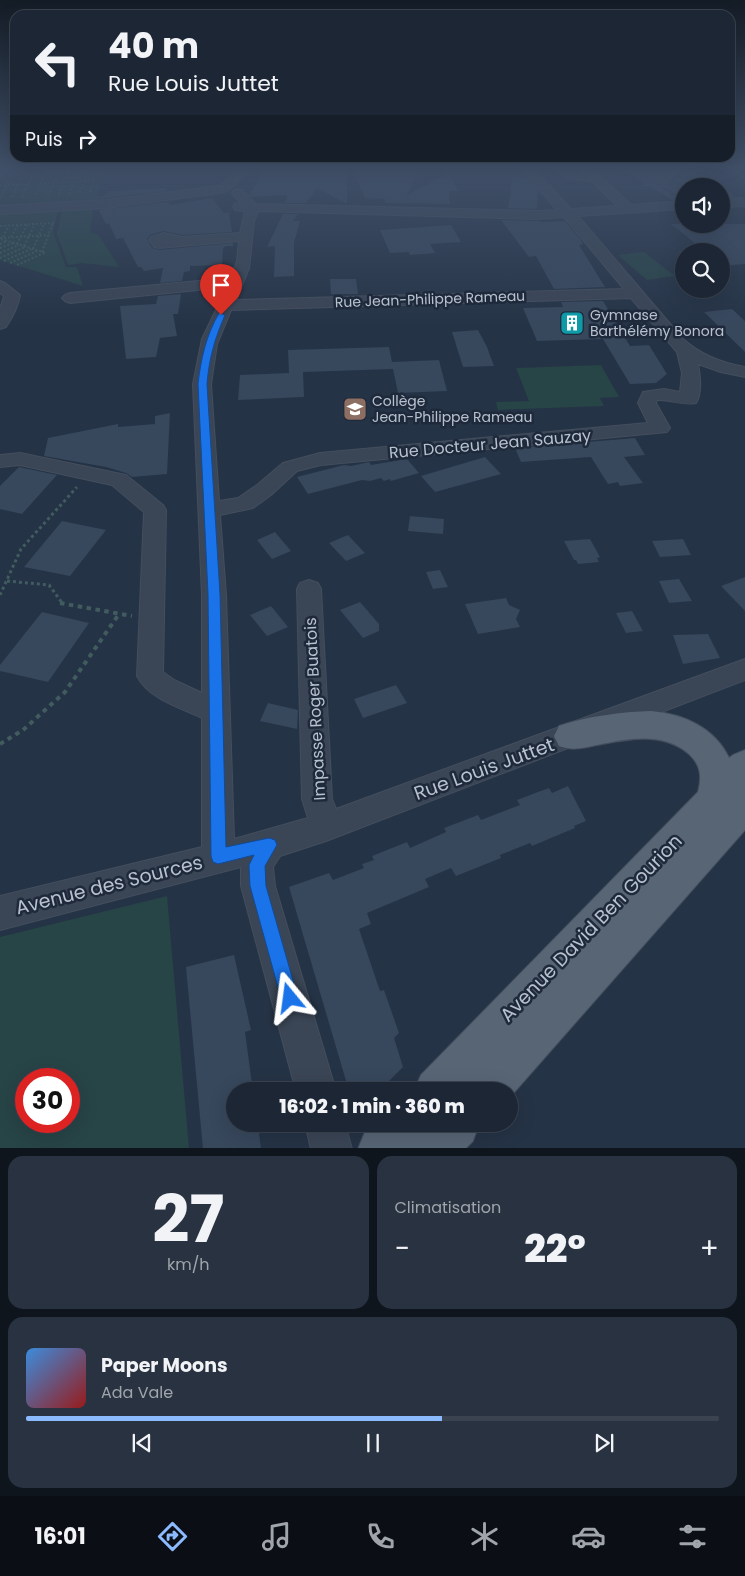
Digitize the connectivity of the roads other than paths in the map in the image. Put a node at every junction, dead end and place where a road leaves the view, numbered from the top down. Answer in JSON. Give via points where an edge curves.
{"nodes":[{"id":1,"x":240,"y":221,"type":"edge"},
{"id":2,"x":248,"y":221,"type":"edge"},
{"id":3,"x":574,"y":221,"type":"edge"},
{"id":4,"x":246,"y":237,"type":"junction"},
{"id":5,"x":178,"y":241,"type":"dead end"},
{"id":6,"x":0,"y":286,"type":"edge"},
{"id":7,"x":635,"y":293,"type":"junction"},
{"id":8,"x":231,"y":294,"type":"junction"},
{"id":9,"x":209,"y":297,"type":"dead end"},
{"id":10,"x":70,"y":298,"type":"dead end"},
{"id":11,"x":0,"y":324,"type":"edge"},
{"id":12,"x":686,"y":352,"type":"junction"},
{"id":13,"x":745,"y":372,"type":"edge"},
{"id":14,"x":0,"y":461,"type":"edge"},
{"id":15,"x":211,"y":510,"type":"junction"},
{"id":16,"x":309,"y":589,"type":"dead end"},
{"id":17,"x":745,"y":668,"type":"edge"},
{"id":18,"x":216,"y":712,"type":"junction"},
{"id":19,"x":571,"y":736,"type":"junction"},
{"id":20,"x":745,"y":765,"type":"edge"},
{"id":21,"x":729,"y":802,"type":"edge"},
{"id":22,"x":326,"y":828,"type":"junction"},
{"id":23,"x":269,"y":845,"type":"junction"},
{"id":24,"x":218,"y":856,"type":"junction"},
{"id":25,"x":0,"y":913,"type":"edge"},
{"id":26,"x":313,"y":1082,"type":"edge"},
{"id":27,"x":446,"y":1082,"type":"edge"},
{"id":28,"x":493,"y":1082,"type":"edge"},
{"id":29,"x":327,"y":1132,"type":"edge"},
{"id":30,"x":398,"y":1132,"type":"edge"},
{"id":31,"x":448,"y":1132,"type":"edge"},
{"id":32,"x":332,"y":1148,"type":"edge"},
{"id":33,"x":382,"y":1148,"type":"edge"},
{"id":34,"x":433,"y":1148,"type":"edge"}],
"edges":[{"from":1,"to":4,"type":"street"},
{"from":2,"to":4,"type":"street"},
{"from":3,"to":7,"type":"street"},
{"from":4,"to":5,"type":"street"},
{"from":4,"to":8,"type":"street","via":[[244,261]]},
{"from":6,"to":11,"type":"street","via":[[12,296]]},
{"from":7,"to":8,"type":"street","name":"Rue Jean-Philippe Rameau"},
{"from":7,"to":12,"type":"street"},
{"from":8,"to":9,"type":"street"},
{"from":8,"to":10,"type":"street"},
{"from":8,"to":15,"type":"street","via":[[210,339],[202,384]]},
{"from":12,"to":13,"type":"street","via":[[711,364]]},
{"from":12,"to":15,"type":"street","name":"Rue Docteur Jean Sauzay","via":[[691,373],[689,399],[664,394],[649,396],[647,403],[660,428],[320,459],[290,467],[245,503]]},
{"from":14,"to":18,"type":"street","via":[[20,459],[119,480],[156,510],[150,676],[164,688]]},
{"from":15,"to":18,"type":"street"},
{"from":16,"to":22,"type":"street","name":"Impasse Roger Buatois","via":[[317,799]]},
{"from":17,"to":19,"type":"street","name":"Rue Louis Juttet"},
{"from":18,"to":24,"type":"street"},
{"from":19,"to":21,"type":"main road","via":[[651,725],[675,728],[696,741],[712,758]]},
{"from":19,"to":22,"type":"street","name":"Rue Louis Juttet"},
{"from":20,"to":21,"type":"main road","name":"Avenue David Ben Gourion"},
{"from":21,"to":27,"type":"main road","name":"Avenue David Ben Gourion"},
{"from":21,"to":28,"type":"main road","name":"Avenue David Ben Gourion"},
{"from":22,"to":23,"type":"street","name":"Rue Louis Juttet"},
{"from":23,"to":24,"type":"street","name":"Rue Louis Juttet"},
{"from":23,"to":26,"type":"street","via":[[257,865],[258,886]]},
{"from":24,"to":25,"type":"street","name":"Avenue des Sources"},
{"from":29,"to":32,"type":"street"},
{"from":30,"to":33,"type":"main road"},
{"from":31,"to":34,"type":"main road"}]}
